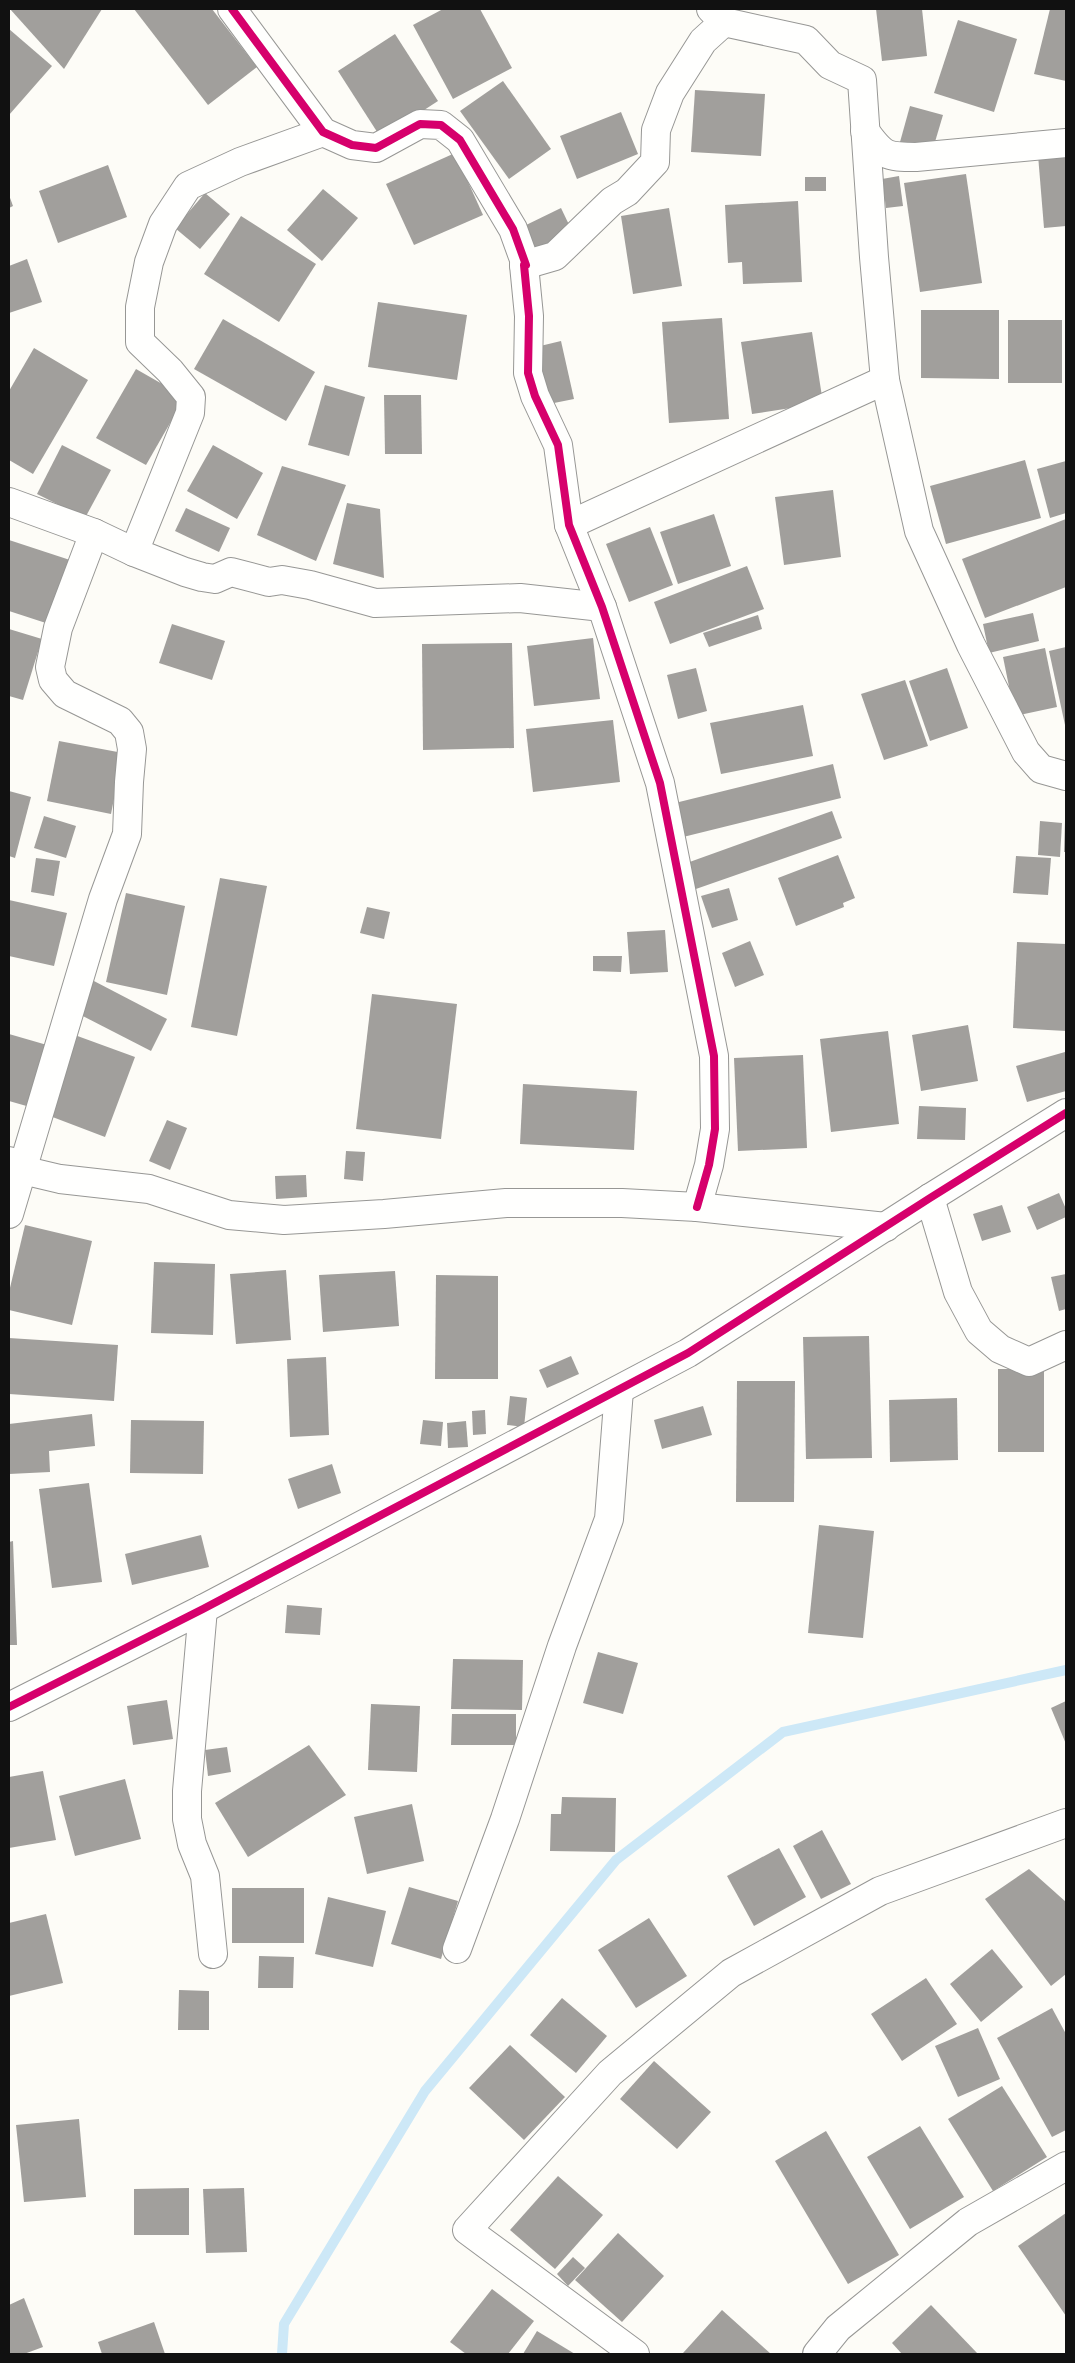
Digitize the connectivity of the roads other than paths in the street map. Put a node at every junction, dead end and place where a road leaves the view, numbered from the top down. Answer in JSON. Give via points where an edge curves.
{"nodes":[{"id":1,"x":232,"y":9,"type":"edge"},
{"id":2,"x":717,"y":15,"type":"edge"},
{"id":3,"x":865,"y":131,"type":"junction"},
{"id":4,"x":323,"y":132,"type":"junction"},
{"id":5,"x":1066,"y":143,"type":"edge"},
{"id":6,"x":524,"y":265,"type":"junction"},
{"id":7,"x":885,"y":380,"type":"junction"},
{"id":8,"x":9,"y":502,"type":"edge"},
{"id":9,"x":569,"y":525,"type":"junction"},
{"id":10,"x":94,"y":533,"type":"junction"},
{"id":11,"x":134,"y":552,"type":"junction"},
{"id":12,"x":602,"y":607,"type":"junction"},
{"id":13,"x":1066,"y":776,"type":"edge"},
{"id":14,"x":1066,"y":1113,"type":"edge"},
{"id":15,"x":15,"y":1165,"type":"edge"},
{"id":16,"x":930,"y":1198,"type":"junction"},
{"id":17,"x":697,"y":1207,"type":"junction"},
{"id":18,"x":9,"y":1214,"type":"edge"},
{"id":19,"x":886,"y":1227,"type":"junction"},
{"id":20,"x":1066,"y":1345,"type":"edge"},
{"id":21,"x":619,"y":1390,"type":"junction"},
{"id":22,"x":204,"y":1609,"type":"junction"},
{"id":23,"x":9,"y":1707,"type":"edge"},
{"id":24,"x":1066,"y":1823,"type":"edge"},
{"id":25,"x":457,"y":1949,"type":"dead end"},
{"id":26,"x":213,"y":1954,"type":"dead end"},
{"id":27,"x":1066,"y":2166,"type":"edge"},
{"id":28,"x":635,"y":2354,"type":"edge"},
{"id":29,"x":817,"y":2354,"type":"edge"}],
"edges":[{"from":1,"to":4,"type":"street"},
{"from":2,"to":3,"type":"street","via":[[806,40],[830,65],[862,80]]},
{"from":2,"to":6,"type":"street","via":[[670,93],[656,130],[655,162],[627,192],[612,201],[555,256]]},
{"from":3,"to":5,"type":"street","via":[[878,149],[892,158]]},
{"from":3,"to":7,"type":"street"},
{"from":4,"to":6,"type":"street","via":[[352,145],[376,148],[420,124],[442,125],[460,140],[508,221]]},
{"from":4,"to":11,"type":"street","via":[[240,162],[188,186],[162,224],[149,262],[140,307],[140,342],[191,396],[190,413]]},
{"from":6,"to":9,"type":"street","via":[[529,316],[528,372],[535,396],[558,445]]},
{"from":7,"to":9,"type":"street"},
{"from":7,"to":13,"type":"street","via":[[918,531],[1026,752],[1041,769]]},
{"from":8,"to":10,"type":"street"},
{"from":9,"to":12,"type":"street"},
{"from":10,"to":11,"type":"street"},
{"from":10,"to":15,"type":"street","via":[[58,628],[50,667],[53,680],[66,694],[120,721],[129,732],[132,749],[128,834],[103,899]]},
{"from":11,"to":12,"type":"street","via":[[202,577],[215,579],[231,572],[269,582],[282,580],[375,603],[520,598]]},
{"from":12,"to":17,"type":"street","via":[[660,783],[714,1056],[715,1129]]},
{"from":14,"to":16,"type":"street"},
{"from":15,"to":17,"type":"street","via":[[60,1179],[149,1189],[229,1215],[284,1220],[506,1203]]},
{"from":15,"to":18,"type":"street"},
{"from":16,"to":19,"type":"street"},
{"from":16,"to":20,"type":"street","via":[[958,1292],[979,1331],[1000,1349],[1029,1362]]},
{"from":17,"to":19,"type":"street"},
{"from":19,"to":21,"type":"street","via":[[688,1353]]},
{"from":21,"to":22,"type":"street"},
{"from":21,"to":25,"type":"street","via":[[609,1519]]},
{"from":22,"to":23,"type":"street"},
{"from":22,"to":26,"type":"street","via":[[186,1819],[205,1876]]},
{"from":24,"to":28,"type":"street","via":[[880,1891],[732,1973],[610,2074],[467,2230]]},
{"from":27,"to":29,"type":"street","via":[[968,2222],[838,2328]]}]}
